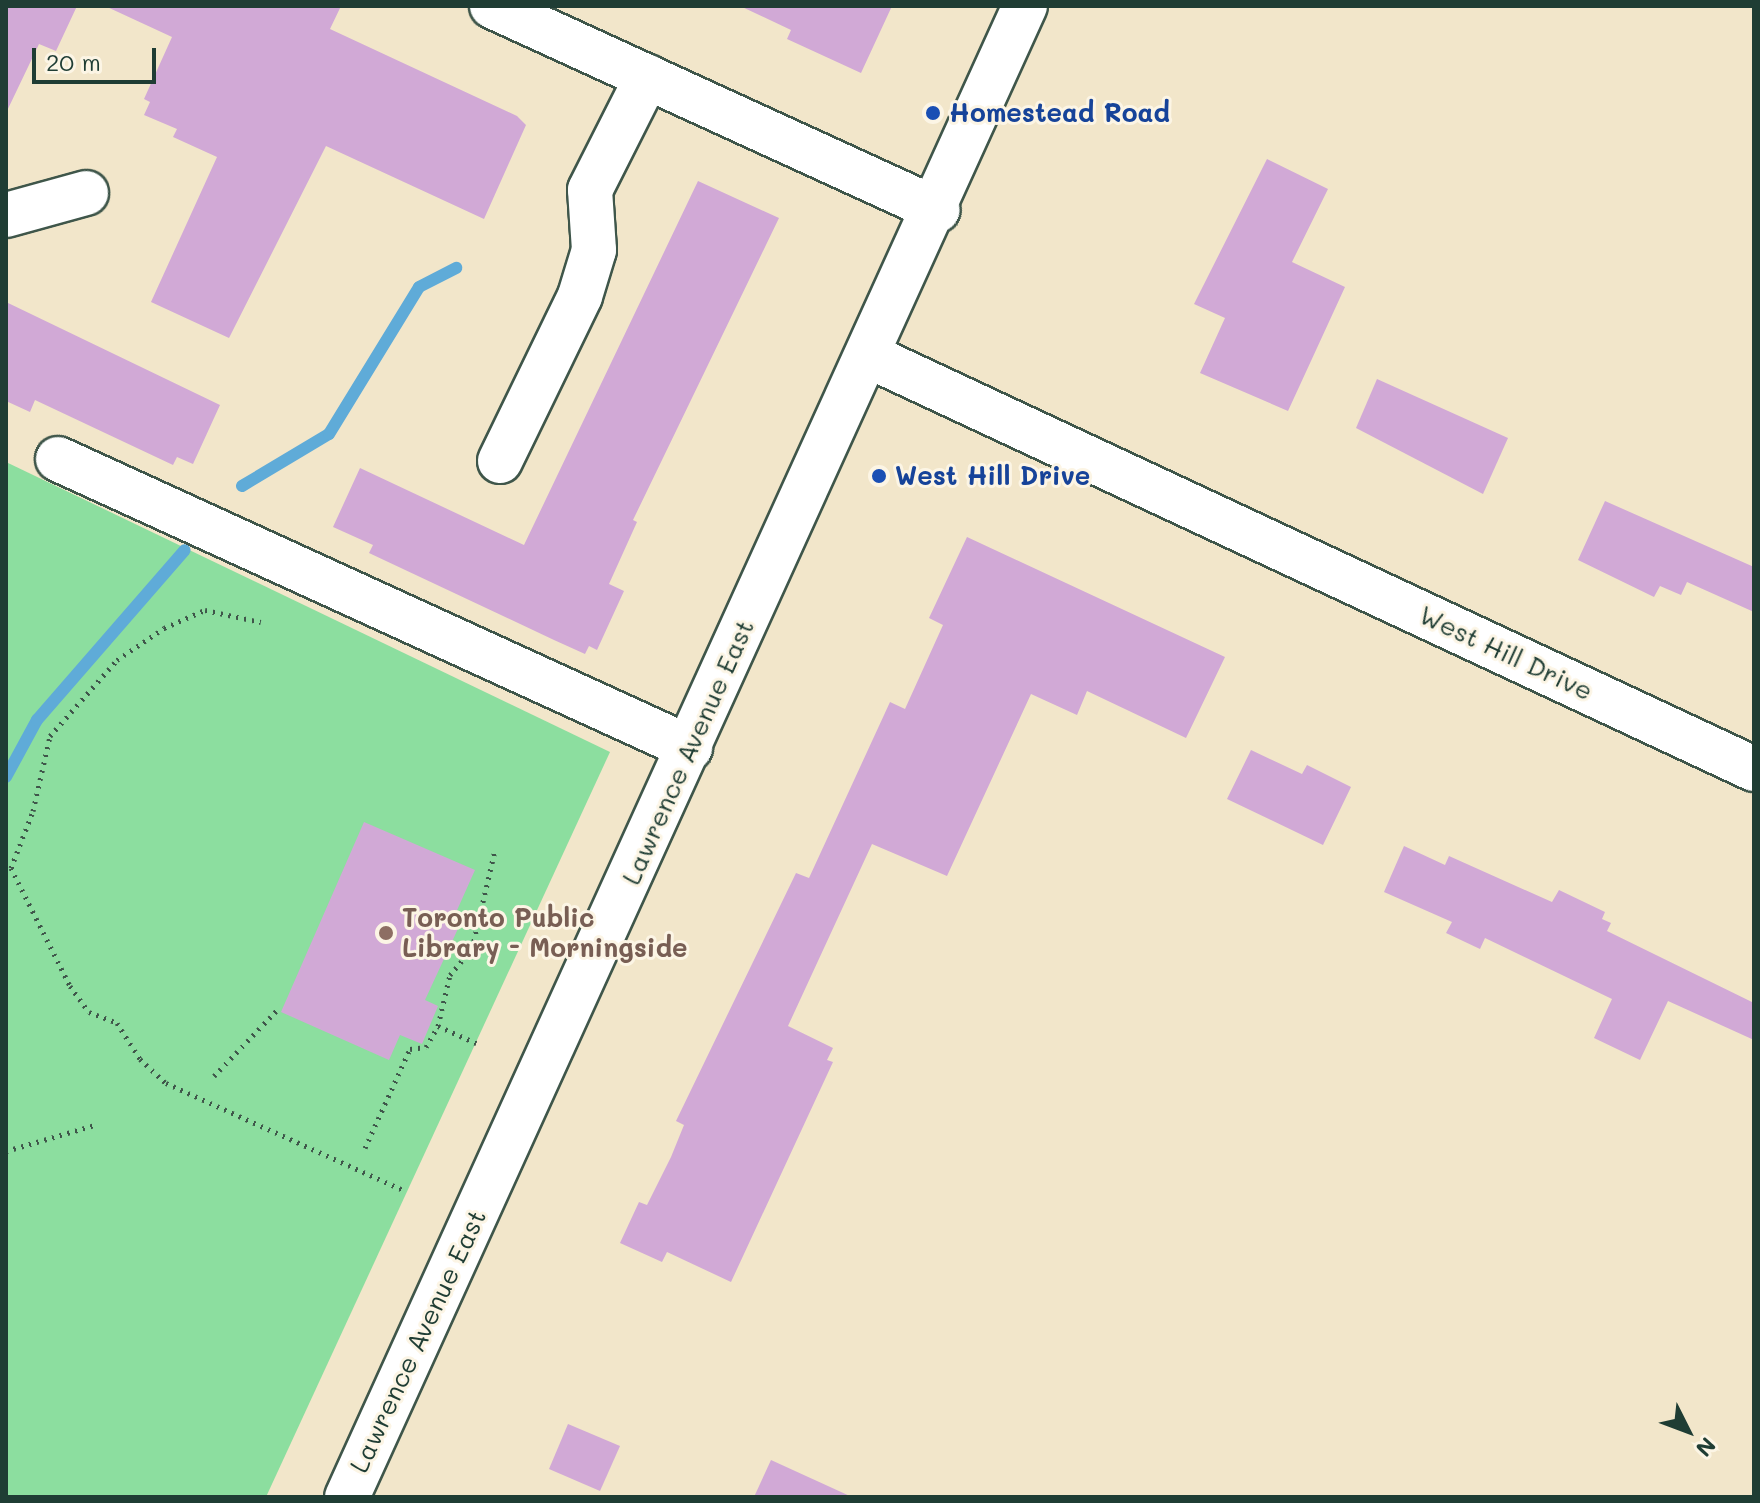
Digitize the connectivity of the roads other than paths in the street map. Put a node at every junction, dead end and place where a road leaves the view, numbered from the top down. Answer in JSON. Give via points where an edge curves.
{"nodes":[{"id":1,"x":492,"y":6,"type":"edge"},
{"id":2,"x":1025,"y":6,"type":"edge"},
{"id":3,"x":647,"y":77,"type":"junction"},
{"id":4,"x":86,"y":193,"type":"dead end"},
{"id":5,"x":937,"y":210,"type":"junction"},
{"id":6,"x":6,"y":215,"type":"edge"},
{"id":7,"x":867,"y":355,"type":"junction"},
{"id":8,"x":58,"y":459,"type":"dead end"},
{"id":9,"x":500,"y":461,"type":"dead end"},
{"id":10,"x":690,"y":748,"type":"junction"},
{"id":11,"x":1754,"y":769,"type":"edge"},
{"id":12,"x":347,"y":1497,"type":"edge"}],
"edges":[{"from":1,"to":3,"type":"main road"},
{"from":2,"to":5,"type":"main road","name":"Lawrence Avenue East"},
{"from":3,"to":5,"type":"main road"},
{"from":3,"to":9,"type":"main road","via":[[590,190],[594,250],[580,296]]},
{"from":4,"to":6,"type":"main road"},
{"from":5,"to":7,"type":"main road","name":"Lawrence Avenue East"},
{"from":7,"to":10,"type":"main road","name":"Lawrence Avenue East"},
{"from":7,"to":11,"type":"main road","name":"West Hill Drive"},
{"from":8,"to":10,"type":"main road"},
{"from":10,"to":12,"type":"main road","name":"Lawrence Avenue East"}]}
